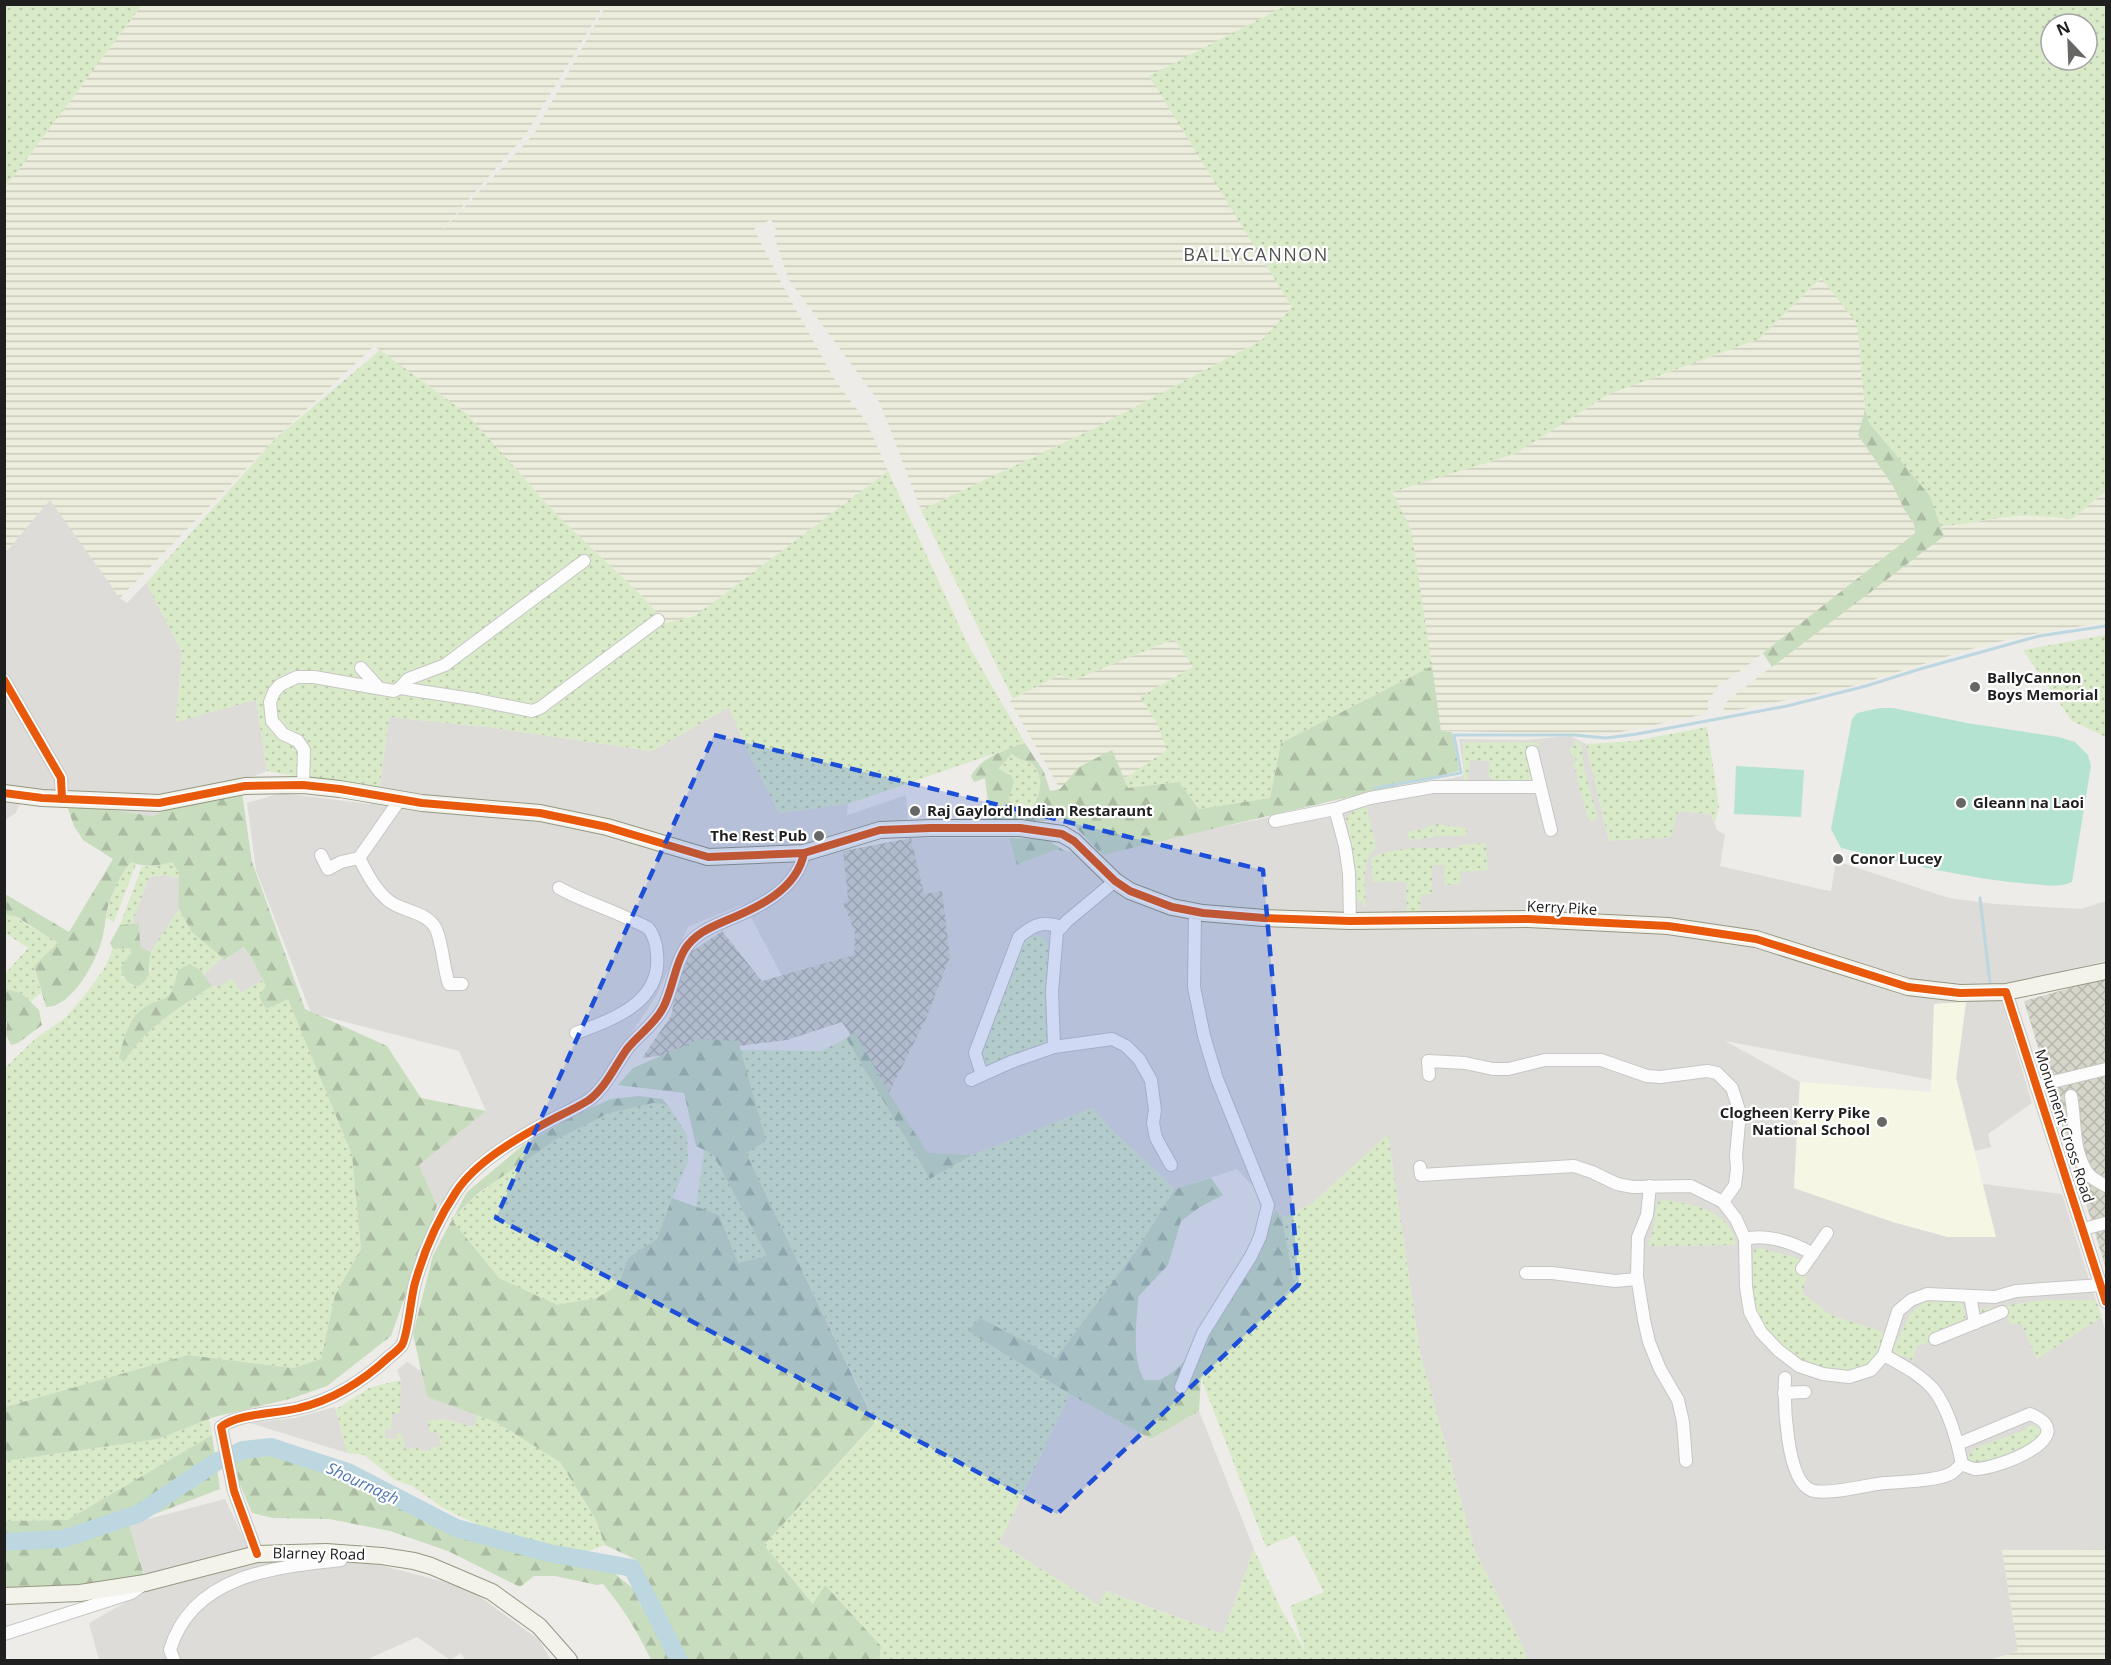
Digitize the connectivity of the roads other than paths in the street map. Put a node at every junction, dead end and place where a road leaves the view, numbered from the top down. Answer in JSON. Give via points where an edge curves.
{"nodes":[{"id":1,"x":584,"y":561,"type":"dead end"},
{"id":2,"x":658,"y":620,"type":"dead end"},
{"id":3,"x":362,"y":668,"type":"dead end"},
{"id":4,"x":4,"y":680,"type":"edge"},
{"id":5,"x":379,"y":688,"type":"junction"},
{"id":6,"x":400,"y":688,"type":"junction"},
{"id":7,"x":1532,"y":752,"type":"dead end"},
{"id":8,"x":303,"y":785,"type":"junction"},
{"id":9,"x":1539,"y":787,"type":"junction"},
{"id":10,"x":4,"y":793,"type":"edge"},
{"id":11,"x":401,"y":798,"type":"junction"},
{"id":12,"x":62,"y":799,"type":"junction"},
{"id":13,"x":1335,"y":809,"type":"junction"},
{"id":14,"x":1275,"y":821,"type":"dead end"},
{"id":15,"x":1551,"y":830,"type":"dead end"},
{"id":16,"x":804,"y":853,"type":"junction"},
{"id":17,"x":321,"y":855,"type":"dead end"},
{"id":18,"x":359,"y":858,"type":"junction"},
{"id":19,"x":1115,"y":880,"type":"junction"},
{"id":20,"x":559,"y":888,"type":"dead end"},
{"id":21,"x":1195,"y":911,"type":"junction"},
{"id":22,"x":1350,"y":921,"type":"junction"},
{"id":23,"x":1062,"y":927,"type":"junction"},
{"id":24,"x":658,"y":966,"type":"junction"},
{"id":25,"x":676,"y":966,"type":"junction"},
{"id":26,"x":2106,"y":971,"type":"edge"},
{"id":27,"x":462,"y":984,"type":"dead end"},
{"id":28,"x":2006,"y":992,"type":"junction"},
{"id":29,"x":576,"y":1033,"type":"dead end"},
{"id":30,"x":1054,"y":1047,"type":"junction"},
{"id":31,"x":2106,"y":1069,"type":"edge"},
{"id":32,"x":1429,"y":1075,"type":"dead end"},
{"id":33,"x":2036,"y":1086,"type":"junction"},
{"id":34,"x":2071,"y":1096,"type":"dead end"},
{"id":35,"x":1171,"y":1165,"type":"dead end"},
{"id":36,"x":1420,"y":1167,"type":"dead end"},
{"id":37,"x":1650,"y":1186,"type":"junction"},
{"id":38,"x":2106,"y":1186,"type":"edge"},
{"id":39,"x":1723,"y":1202,"type":"junction"},
{"id":40,"x":2106,"y":1223,"type":"edge"},
{"id":41,"x":2083,"y":1229,"type":"junction"},
{"id":42,"x":1827,"y":1233,"type":"dead end"},
{"id":43,"x":1745,"y":1239,"type":"junction"},
{"id":44,"x":1813,"y":1254,"type":"junction"},
{"id":45,"x":1802,"y":1269,"type":"dead end"},
{"id":46,"x":1526,"y":1273,"type":"dead end"},
{"id":47,"x":1637,"y":1279,"type":"junction"},
{"id":48,"x":2101,"y":1285,"type":"junction"},
{"id":49,"x":1970,"y":1296,"type":"junction"},
{"id":50,"x":2106,"y":1302,"type":"edge"},
{"id":51,"x":2002,"y":1312,"type":"dead end"},
{"id":52,"x":1976,"y":1323,"type":"junction"},
{"id":53,"x":1935,"y":1339,"type":"dead end"},
{"id":54,"x":1884,"y":1355,"type":"junction"},
{"id":55,"x":1785,"y":1378,"type":"dead end"},
{"id":56,"x":1180,"y":1387,"type":"dead end"},
{"id":57,"x":1805,"y":1392,"type":"dead end"},
{"id":58,"x":1784,"y":1393,"type":"junction"},
{"id":59,"x":1958,"y":1444,"type":"junction"},
{"id":60,"x":1686,"y":1461,"type":"dead end"},
{"id":61,"x":1962,"y":1464,"type":"junction"},
{"id":62,"x":341,"y":1553,"type":"junction"},
{"id":63,"x":257,"y":1554,"type":"junction"},
{"id":64,"x":145,"y":1583,"type":"junction"},
{"id":65,"x":4,"y":1596,"type":"edge"},
{"id":66,"x":4,"y":1634,"type":"edge"},
{"id":67,"x":174,"y":1660,"type":"edge"},
{"id":68,"x":568,"y":1660,"type":"edge"}],
"edges":[{"from":1,"to":6,"type":"street","via":[[445,665],[408,679]]},
{"from":2,"to":6,"type":"street","via":[[532,711]]},
{"from":3,"to":5,"type":"street"},
{"from":4,"to":12,"type":"street","via":[[61,778]]},
{"from":5,"to":6,"type":"street"},
{"from":5,"to":8,"type":"street","via":[[314,677],[288,680],[274,692],[270,702],[272,721],[304,750]]},
{"from":7,"to":9,"type":"street"},
{"from":8,"to":11,"type":"street","name":"Kerry Pike"},
{"from":8,"to":12,"type":"street","name":"Kerry Pike","via":[[245,786],[159,803]]},
{"from":9,"to":13,"type":"street","via":[[1433,787],[1370,798]]},
{"from":9,"to":15,"type":"street"},
{"from":10,"to":12,"type":"street","name":"Kerry Pike"},
{"from":11,"to":16,"type":"street","name":"Kerry Pike","via":[[540,813],[607,827],[708,856]]},
{"from":11,"to":18,"type":"street"},
{"from":13,"to":14,"type":"street"},
{"from":13,"to":22,"type":"street","via":[[1349,873]]},
{"from":16,"to":19,"type":"street","name":"Kerry Pike","via":[[880,830],[1020,828],[1062,834]]},
{"from":16,"to":25,"type":"street","via":[[796,876],[777,894],[699,933]]},
{"from":17,"to":18,"type":"street","via":[[328,869]]},
{"from":18,"to":27,"type":"street","via":[[386,899],[427,919],[435,928],[449,984]]},
{"from":19,"to":21,"type":"street","name":"Kerry Pike","via":[[1139,896]]},
{"from":19,"to":23,"type":"street"},
{"from":20,"to":24,"type":"street","via":[[649,929],[657,946]]},
{"from":21,"to":22,"type":"street","name":"Kerry Pike"},
{"from":21,"to":56,"type":"street","via":[[1194,987],[1204,1036],[1232,1119],[1268,1205],[1260,1238],[1203,1333]]},
{"from":22,"to":28,"type":"street","name":"Kerry Pike","via":[[1528,919],[1668,926],[1756,939],[1908,987],[1960,993]]},
{"from":23,"to":30,"type":"street","via":[[1057,932],[1052,991]]},
{"from":23,"to":30,"type":"street","via":[[1048,923],[1030,927],[1019,937],[975,1053],[977,1077]]},
{"from":24,"to":25,"type":"street"},
{"from":24,"to":29,"type":"street","via":[[648,993],[636,1004],[605,1023]]},
{"from":25,"to":63,"type":"street","via":[[662,1009],[590,1099],[499,1151],[457,1190],[425,1252],[402,1344],[368,1375],[323,1402],[237,1419],[221,1427],[238,1504]]},
{"from":26,"to":28,"type":"street","name":"Kerry Pike"},
{"from":28,"to":33,"type":"street","name":"Monument Cross Road"},
{"from":30,"to":35,"type":"street","via":[[1112,1039],[1139,1059],[1151,1080],[1156,1138]]},
{"from":31,"to":33,"type":"street"},
{"from":32,"to":39,"type":"street","via":[[1428,1061],[1508,1069],[1560,1059],[1601,1060],[1660,1077],[1717,1073],[1732,1088],[1740,1119],[1735,1185]]},
{"from":33,"to":41,"type":"street","name":"Monument Cross Road"},
{"from":34,"to":38,"type":"street","via":[[2067,1116],[2087,1172]]},
{"from":36,"to":37,"type":"street","via":[[1421,1175],[1428,1175],[1574,1166],[1617,1184]]},
{"from":37,"to":39,"type":"street","via":[[1691,1186]]},
{"from":37,"to":47,"type":"street","via":[[1647,1215],[1638,1237]]},
{"from":39,"to":43,"type":"street"},
{"from":40,"to":41,"type":"street"},
{"from":41,"to":48,"type":"street","name":"Monument Cross Road"},
{"from":42,"to":44,"type":"street"},
{"from":43,"to":44,"type":"street","via":[[1759,1236],[1794,1244]]},
{"from":43,"to":54,"type":"street","via":[[1750,1312],[1761,1332],[1778,1350],[1799,1366],[1849,1377],[1871,1370]]},
{"from":44,"to":45,"type":"street"},
{"from":46,"to":47,"type":"street","via":[[1615,1281]]},
{"from":47,"to":60,"type":"street","via":[[1649,1342],[1678,1400]]},
{"from":48,"to":49,"type":"street","via":[[2016,1291],[1995,1297]]},
{"from":48,"to":50,"type":"street","name":"Monument Cross Road"},
{"from":49,"to":52,"type":"street"},
{"from":49,"to":54,"type":"street","via":[[1928,1294],[1911,1300],[1898,1311]]},
{"from":51,"to":52,"type":"street"},
{"from":52,"to":53,"type":"street"},
{"from":54,"to":59,"type":"street","via":[[1935,1391]]},
{"from":55,"to":58,"type":"street"},
{"from":57,"to":58,"type":"street"},
{"from":58,"to":61,"type":"street","via":[[1791,1456],[1804,1486],[1813,1491],[1833,1492],[1934,1477],[1953,1473]]},
{"from":59,"to":61,"type":"street"},
{"from":59,"to":61,"type":"street","via":[[2030,1414],[2048,1427],[2045,1439],[2014,1459],[1984,1468],[1972,1469]]},
{"from":62,"to":63,"type":"street","name":"Blarney Road"},
{"from":62,"to":67,"type":"street","via":[[341,1560],[262,1572],[216,1589],[195,1605],[174,1634],[170,1650]]},
{"from":62,"to":68,"type":"street","name":"Blarney Road","via":[[414,1561],[452,1573],[492,1592],[539,1626]]},
{"from":63,"to":64,"type":"street","name":"Blarney Road"},
{"from":64,"to":65,"type":"street","name":"Blarney Road","via":[[80,1593]]},
{"from":64,"to":66,"type":"street","via":[[131,1593]]}]}
